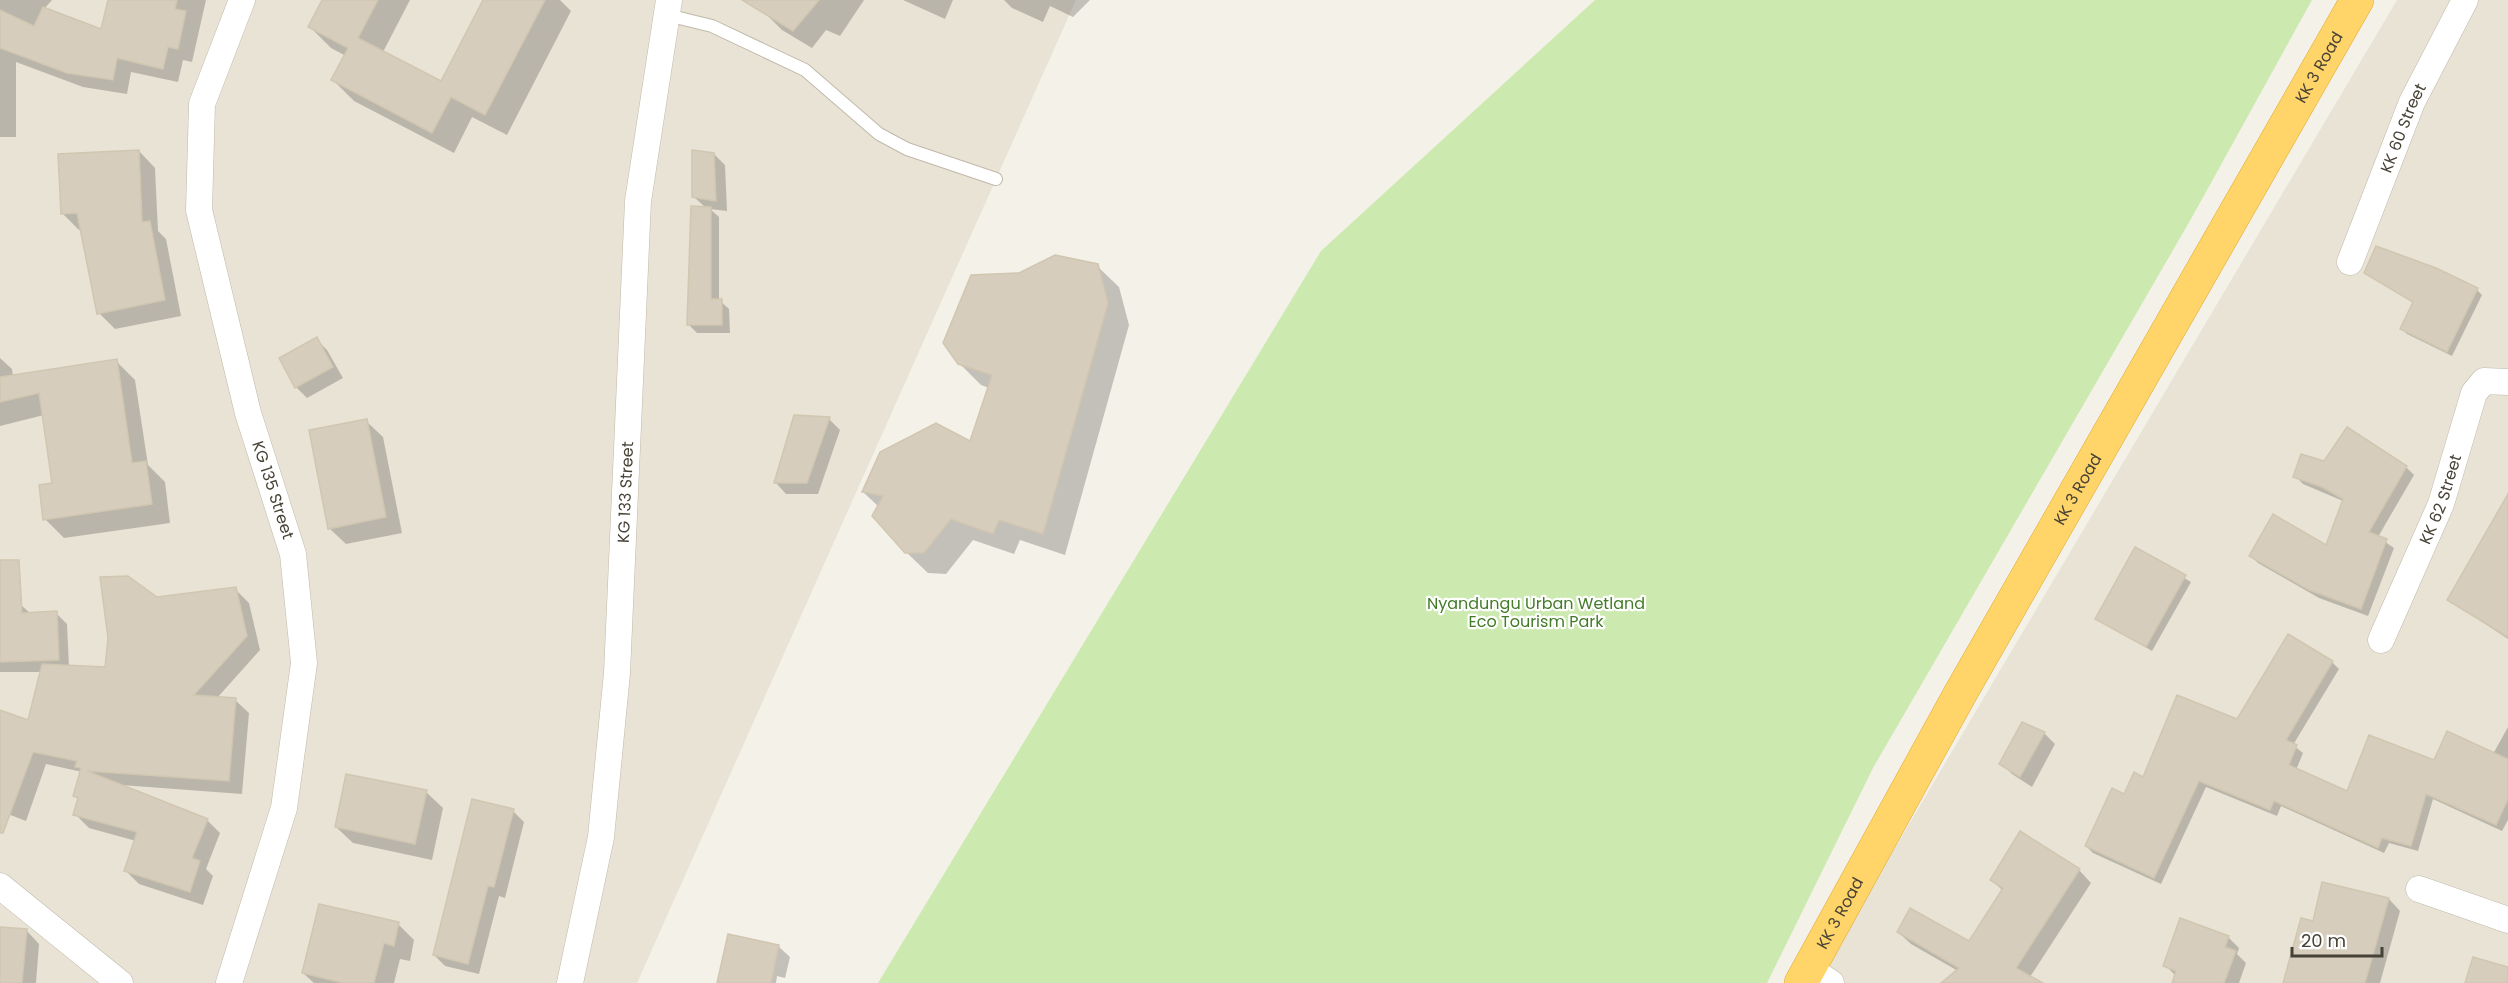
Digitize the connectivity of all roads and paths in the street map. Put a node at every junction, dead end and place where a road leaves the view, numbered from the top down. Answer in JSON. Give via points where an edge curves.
{"nodes":[{"id":1,"x":242,"y":0,"type":"edge"},
{"id":2,"x":2357,"y":0,"type":"edge"},
{"id":3,"x":2465,"y":0,"type":"edge"},
{"id":4,"x":668,"y":7,"type":"edge"},
{"id":5,"x":996,"y":178,"type":"dead end"},
{"id":6,"x":2350,"y":262,"type":"dead end"},
{"id":7,"x":2508,"y":382,"type":"edge"},
{"id":8,"x":2381,"y":640,"type":"dead end"},
{"id":9,"x":0,"y":886,"type":"edge"},
{"id":10,"x":2418,"y":889,"type":"dead end"},
{"id":11,"x":2508,"y":920,"type":"edge"},
{"id":12,"x":1814,"y":978,"type":"edge"},
{"id":13,"x":120,"y":983,"type":"edge"},
{"id":14,"x":229,"y":983,"type":"edge"},
{"id":15,"x":570,"y":983,"type":"edge"}],
"edges":[{"from":1,"to":14,"type":"street","name":"KG 135 Street","via":[[202,104],[199,210],[248,413],[293,554],[304,663],[284,808]]},
{"from":2,"to":12,"type":"highway","name":"KK 3 Road","via":[[1960,694]]},
{"from":3,"to":6,"type":"street","name":"KK 60 Street","via":[[2412,102]]},
{"from":4,"to":5,"type":"lane","via":[[806,70],[879,134],[907,149]]},
{"from":4,"to":15,"type":"street","name":"KG 133 Street","via":[[638,201],[617,673],[601,837]]},
{"from":7,"to":8,"type":"street","name":"KK 62 Street","via":[[2484,381],[2474,393],[2441,504]]},
{"from":9,"to":13,"type":"street"},
{"from":10,"to":11,"type":"street"}]}
